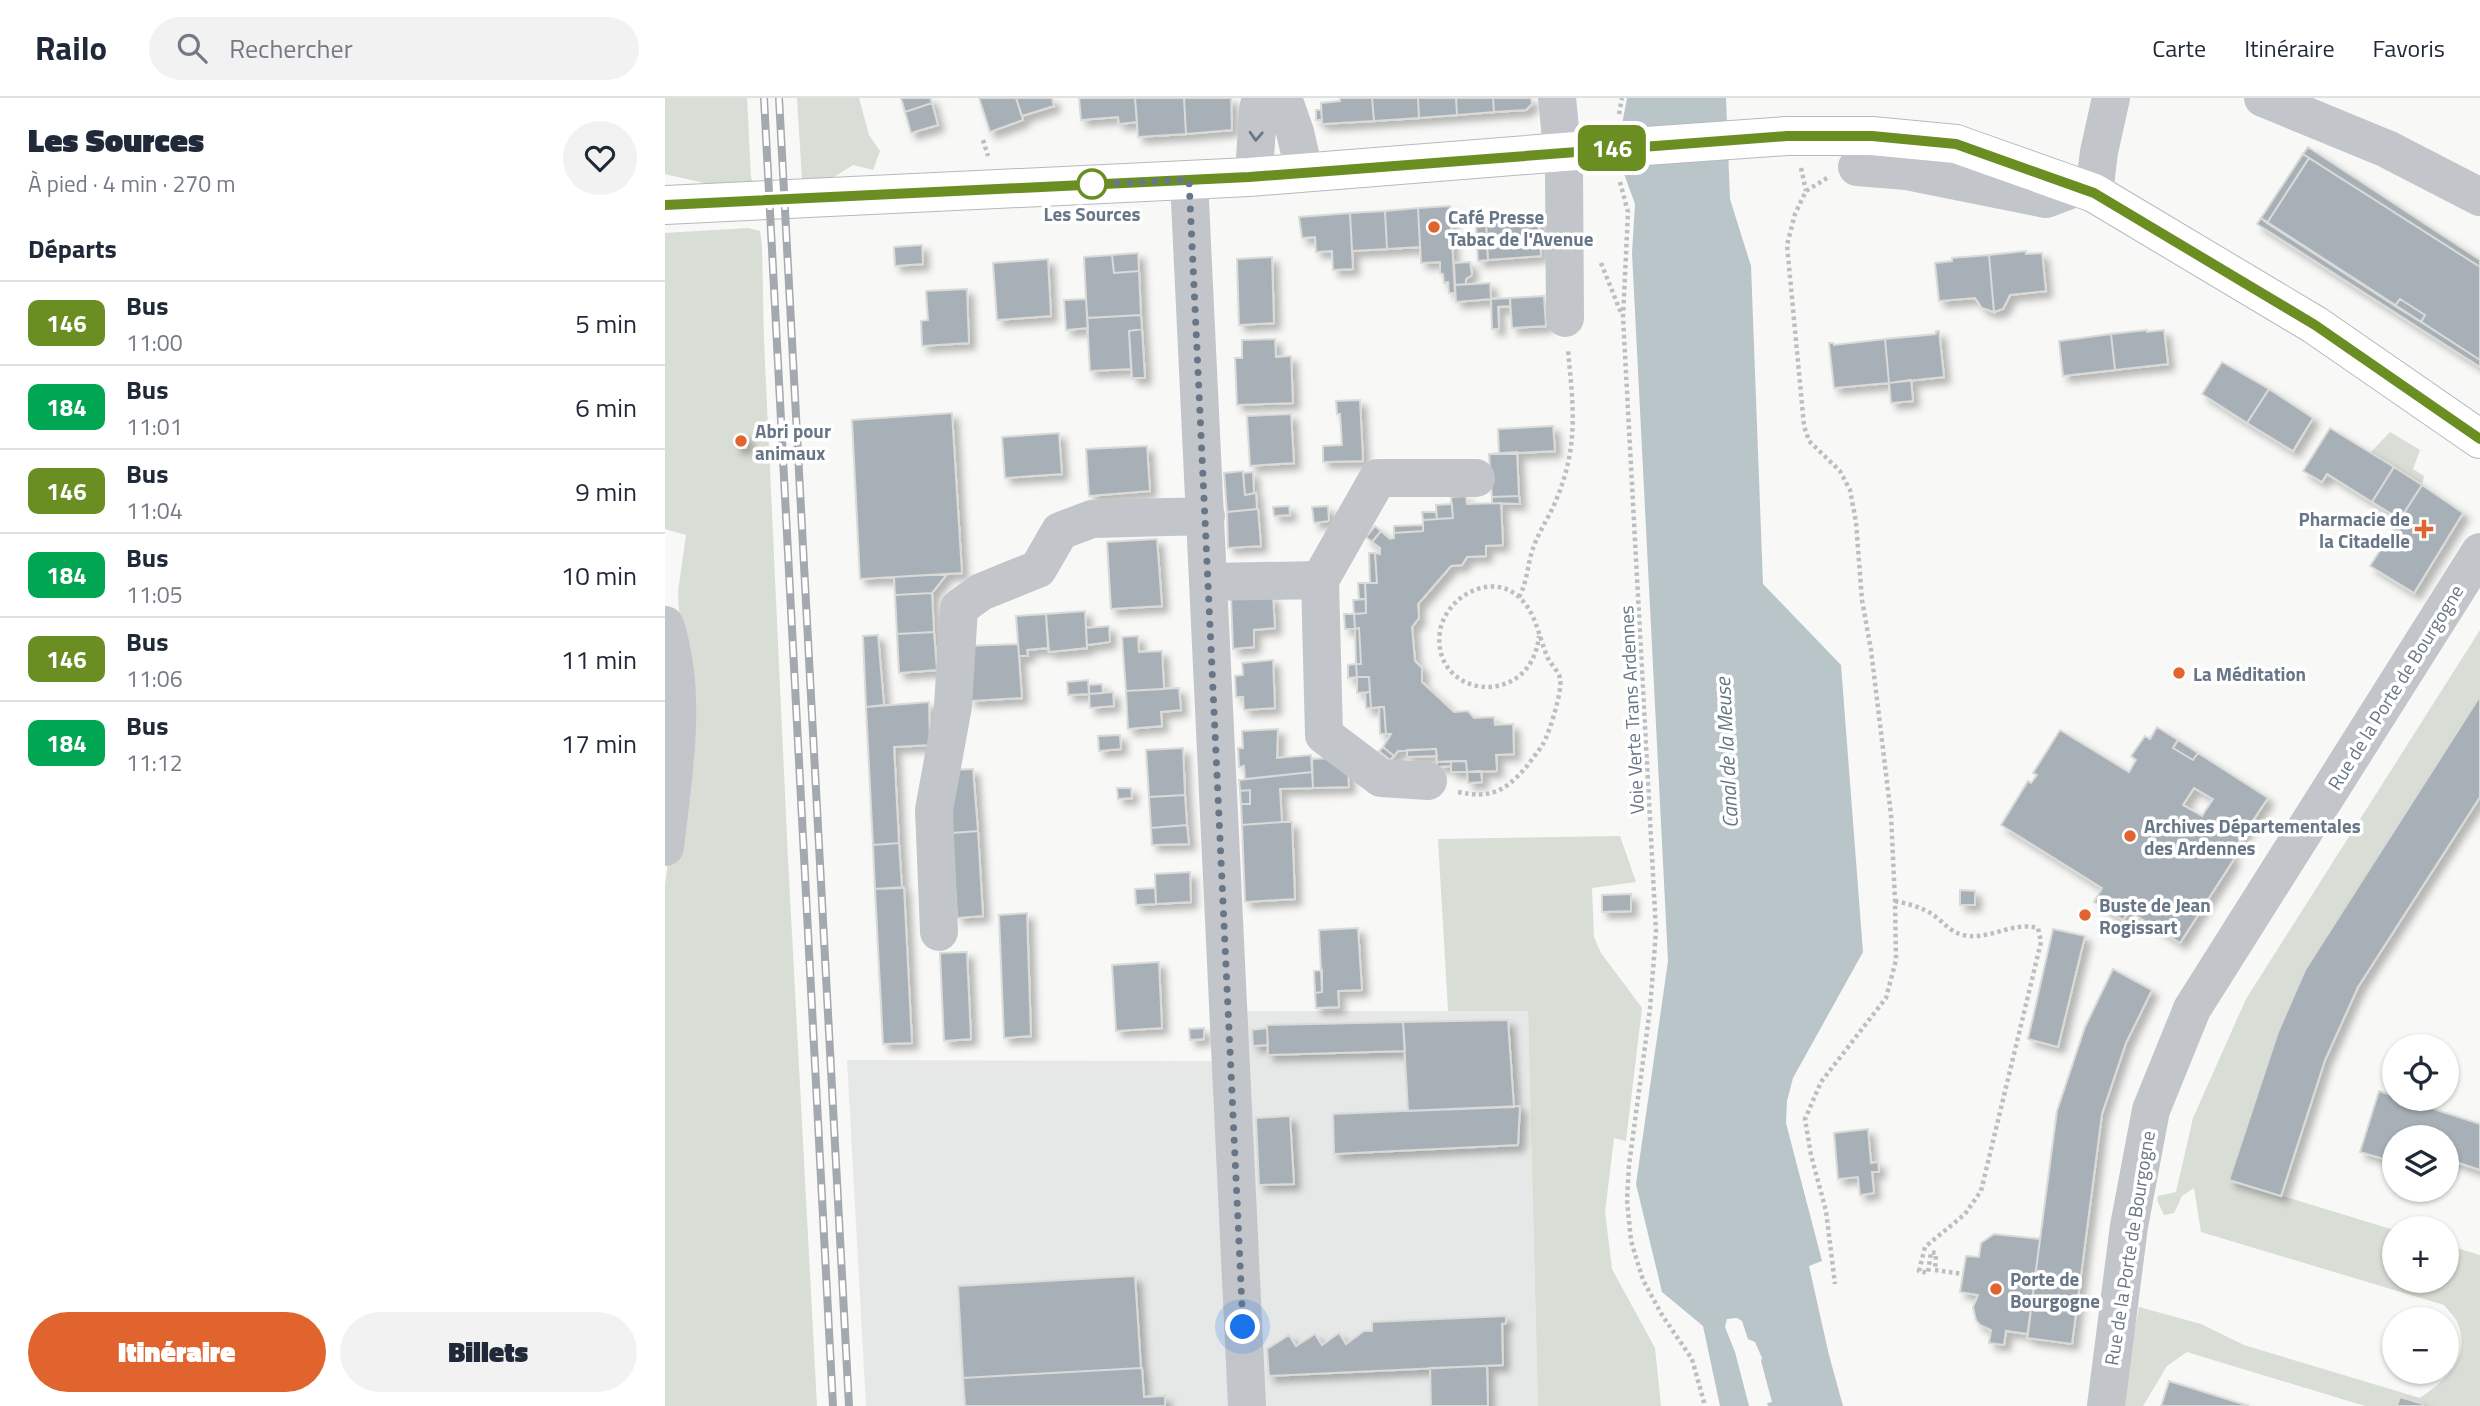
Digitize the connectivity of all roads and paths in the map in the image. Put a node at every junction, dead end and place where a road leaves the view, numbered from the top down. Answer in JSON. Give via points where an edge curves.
{"nodes":[{"id":1,"x":1261,"y":98,"type":"edge"},
{"id":2,"x":1283,"y":98,"type":"edge"},
{"id":3,"x":1557,"y":98,"type":"edge"},
{"id":4,"x":1622,"y":98,"type":"edge"},
{"id":5,"x":2111,"y":98,"type":"edge"},
{"id":6,"x":2263,"y":98,"type":"edge"},
{"id":7,"x":1590,"y":142,"type":"junction"},
{"id":8,"x":1793,"y":148,"type":"junction"},
{"id":9,"x":1857,"y":167,"type":"joint"},
{"id":10,"x":1304,"y":171,"type":"junction"},
{"id":11,"x":1254,"y":175,"type":"junction"},
{"id":12,"x":1619,"y":179,"type":"dead end"},
{"id":13,"x":1189,"y":180,"type":"junction"},
{"id":14,"x":2086,"y":190,"type":"junction"},
{"id":15,"x":1806,"y":191,"type":"junction"},
{"id":16,"x":2480,"y":197,"type":"edge"},
{"id":17,"x":665,"y":205,"type":"edge"},
{"id":18,"x":1565,"y":318,"type":"joint"},
{"id":19,"x":2480,"y":439,"type":"edge"},
{"id":20,"x":1476,"y":478,"type":"dead end"},
{"id":21,"x":1206,"y":516,"type":"junction"},
{"id":22,"x":2480,"y":552,"type":"edge"},
{"id":23,"x":1320,"y":580,"type":"junction"},
{"id":24,"x":1209,"y":582,"type":"junction"},
{"id":25,"x":1519,"y":597,"type":"junction"},
{"id":26,"x":665,"y":625,"type":"edge"},
{"id":27,"x":1539,"y":636,"type":"junction"},
{"id":28,"x":670,"y":674,"type":"edge"},
{"id":29,"x":1428,"y":780,"type":"joint"},
{"id":30,"x":665,"y":847,"type":"edge"},
{"id":31,"x":1895,"y":901,"type":"junction"},
{"id":32,"x":939,"y":932,"type":"dead end"},
{"id":33,"x":1963,"y":1274,"type":"dead end"},
{"id":34,"x":1835,"y":1284,"type":"dead end"},
{"id":35,"x":1247,"y":1406,"type":"edge"},
{"id":36,"x":1705,"y":1406,"type":"edge"},
{"id":37,"x":2106,"y":1406,"type":"edge"}],
"edges":[{"from":1,"to":11,"type":"street","one_way":true},
{"from":2,"to":10,"type":"street"},
{"from":3,"to":7,"type":"street"},
{"from":4,"to":7,"type":"path"},
{"from":5,"to":14,"type":"street"},
{"from":6,"to":16,"type":"street","via":[[2387,149]]},
{"from":7,"to":8,"type":"main road","bridge":true},
{"from":7,"to":10,"type":"main road"},
{"from":7,"to":18,"type":"street"},
{"from":8,"to":14,"type":"main road","via":[[1872,136],[1956,144]]},
{"from":8,"to":15,"type":"path"},
{"from":9,"to":14,"type":"street","via":[[1907,171],[2046,200]]},
{"from":9,"to":15,"type":"path","via":[[1835,173]]},
{"from":10,"to":11,"type":"main road"},
{"from":11,"to":13,"type":"main road"},
{"from":12,"to":36,"type":"path","name":"Voie Verte Trans Ardennes","via":[[1628,212],[1623,317],[1656,931],[1627,1200],[1630,1241],[1643,1280],[1692,1359]]},
{"from":13,"to":17,"type":"main road"},
{"from":13,"to":21,"type":"street"},
{"from":14,"to":19,"type":"main road","via":[[2315,325]]},
{"from":15,"to":31,"type":"path","via":[[1787,245],[1804,426],[1809,441],[1840,471],[1850,491],[1891,815]]},
{"from":18,"to":25,"type":"path","via":[[1574,413],[1572,449]]},
{"from":20,"to":23,"type":"street","via":[[1378,478]]},
{"from":21,"to":24,"type":"street"},
{"from":21,"to":32,"type":"street","via":[[1092,519],[1060,531],[1038,569],[981,592],[959,608],[953,706],[934,810]]},
{"from":22,"to":37,"type":"street","name":"Rue de la Porte de Bourgogne","via":[[2192,1009],[2151,1110],[2129,1226]]},
{"from":23,"to":24,"type":"street"},
{"from":23,"to":29,"type":"street","via":[[1324,735],[1381,778]]},
{"from":24,"to":35,"type":"street"},
{"from":25,"to":27,"type":"path"},
{"from":25,"to":27,"type":"path","via":[[1508,590],[1484,587],[1462,596],[1440,629],[1443,657],[1464,681],[1498,687],[1529,667],[1538,651]]},
{"from":26,"to":28,"type":"street"},
{"from":27,"to":29,"type":"path","via":[[1561,680],[1560,691],[1544,742],[1526,766],[1497,793],[1464,793]]},
{"from":28,"to":30,"type":"street","via":[[677,726]]},
{"from":31,"to":33,"type":"path","via":[[1913,905],[1963,935],[1982,936],[2024,925],[2038,928],[2041,942],[1981,1191],[1965,1214],[1925,1247],[1919,1271],[1928,1273],[1931,1252],[1936,1253],[1935,1270]]},
{"from":31,"to":34,"type":"path","via":[[1896,960],[1886,998],[1821,1082],[1805,1119],[1826,1212]]}]}
